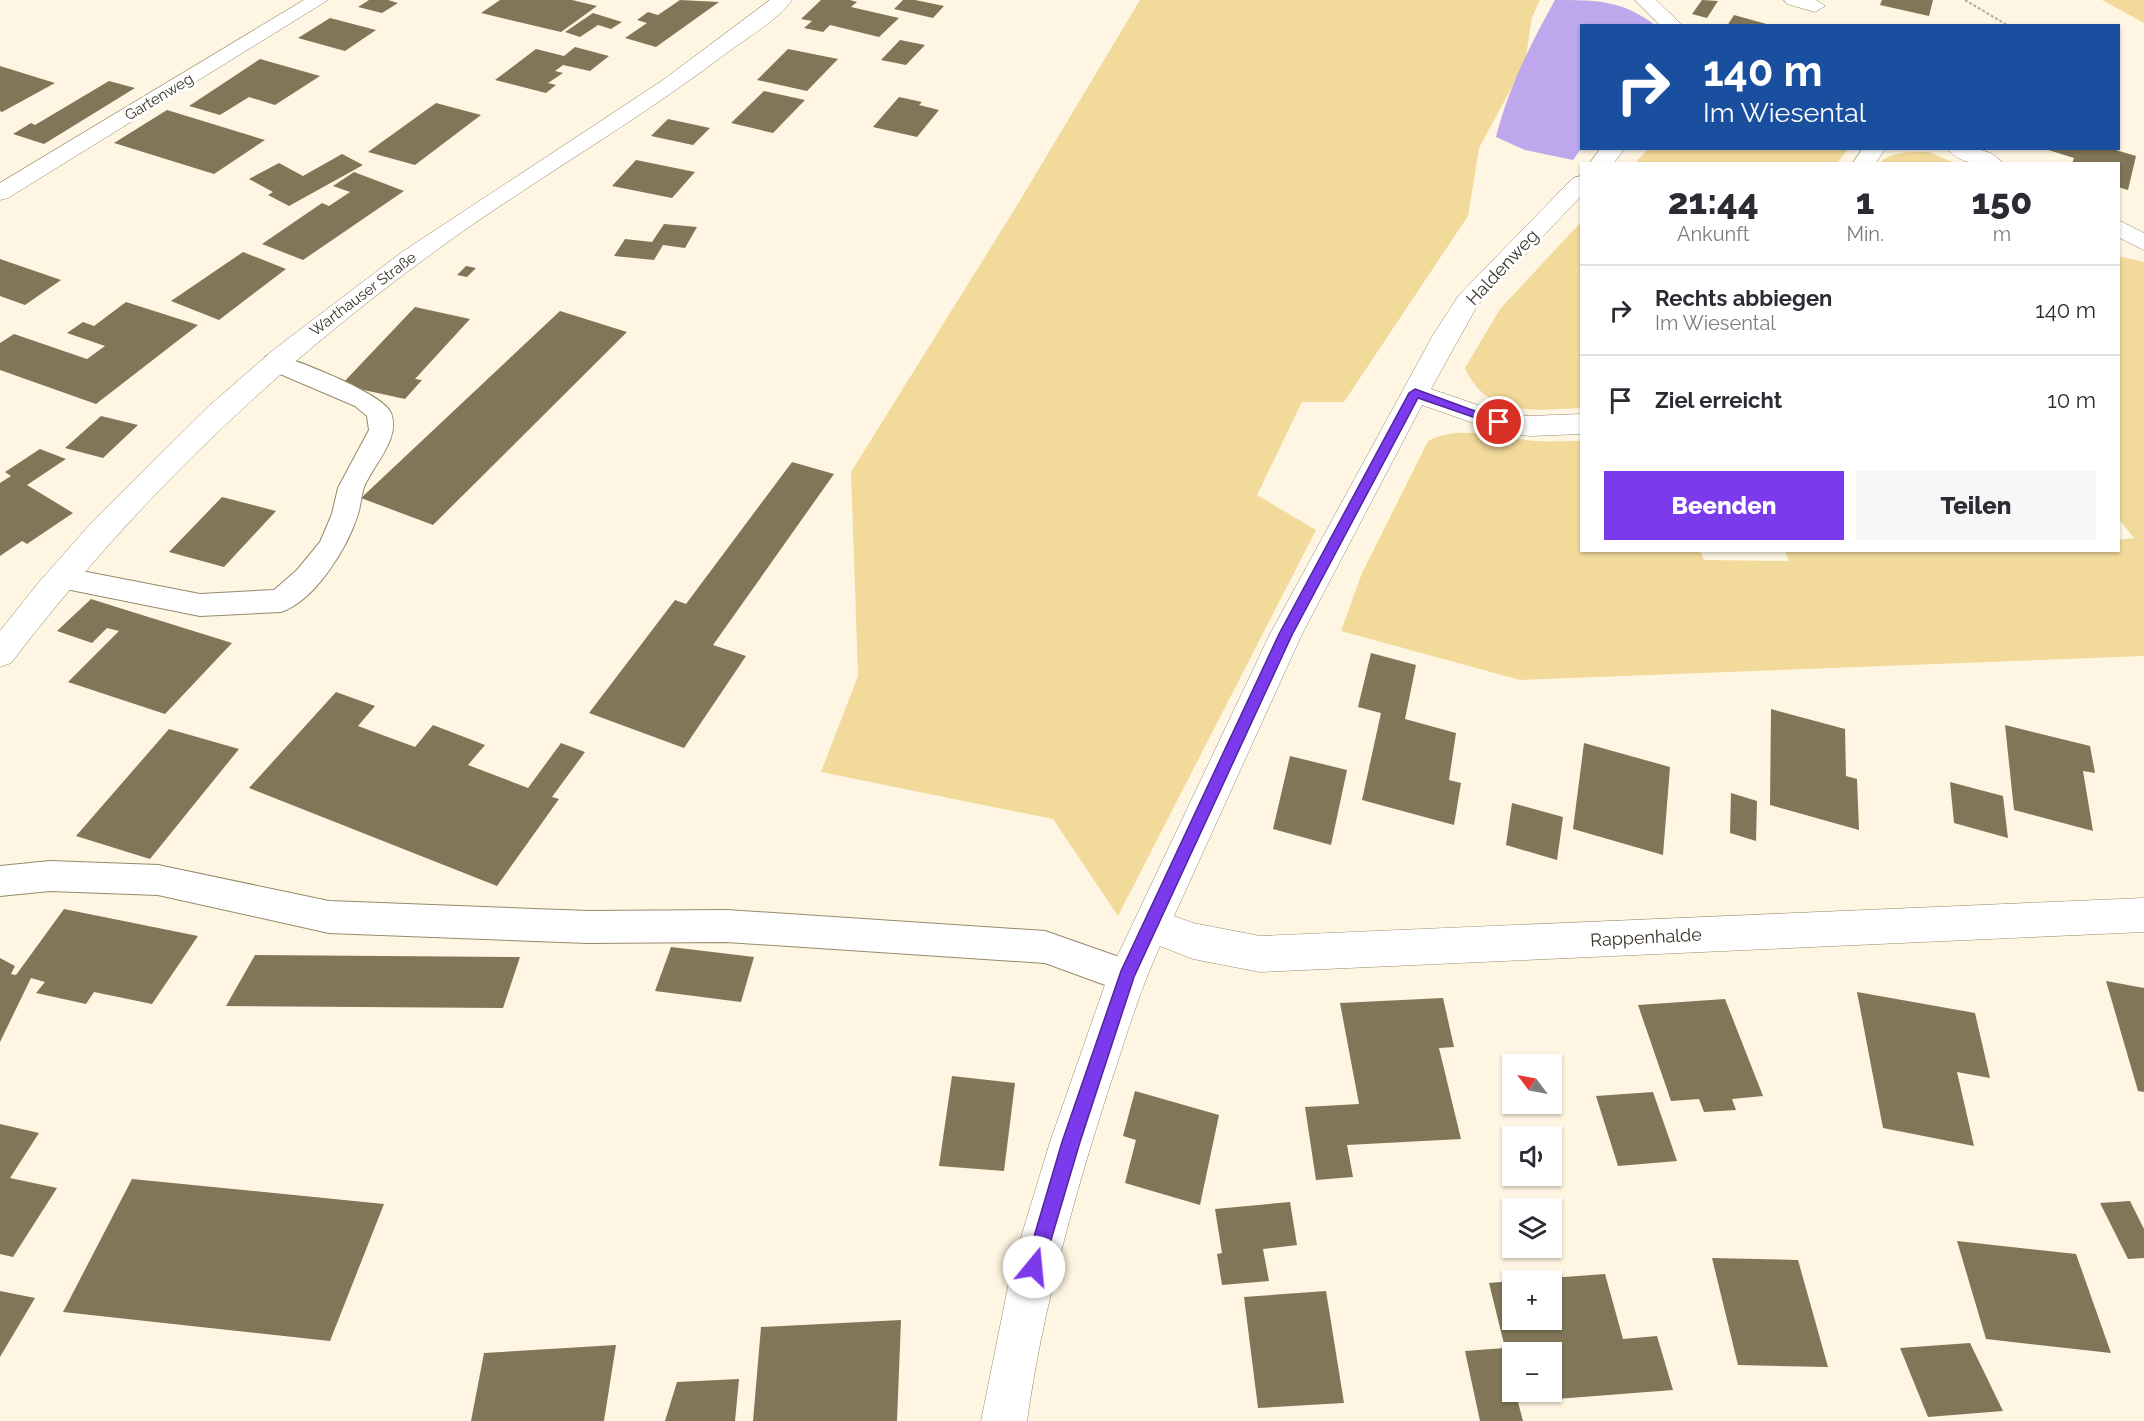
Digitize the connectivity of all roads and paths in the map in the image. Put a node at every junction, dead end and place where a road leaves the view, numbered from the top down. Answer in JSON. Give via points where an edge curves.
{"nodes":[{"id":1,"x":318,"y":0,"type":"edge"},
{"id":2,"x":782,"y":0,"type":"edge"},
{"id":3,"x":1645,"y":0,"type":"edge"},
{"id":4,"x":1794,"y":0,"type":"edge"},
{"id":5,"x":1965,"y":0,"type":"edge"},
{"id":6,"x":1815,"y":6,"type":"dead end"},
{"id":7,"x":1671,"y":24,"type":"edge"},
{"id":8,"x":2007,"y":24,"type":"edge"},
{"id":9,"x":1612,"y":150,"type":"edge"},
{"id":10,"x":1962,"y":150,"type":"edge"},
{"id":11,"x":1602,"y":162,"type":"edge"},
{"id":12,"x":1988,"y":162,"type":"edge"},
{"id":13,"x":1580,"y":184,"type":"edge"},
{"id":14,"x":0,"y":193,"type":"edge"},
{"id":15,"x":2120,"y":228,"type":"edge"},
{"id":16,"x":2144,"y":243,"type":"edge"},
{"id":17,"x":274,"y":362,"type":"junction"},
{"id":18,"x":1415,"y":393,"type":"junction"},
{"id":19,"x":1580,"y":424,"type":"edge"},
{"id":20,"x":61,"y":578,"type":"junction"},
{"id":21,"x":13,"y":616,"type":"edge"},
{"id":22,"x":0,"y":654,"type":"edge"},
{"id":23,"x":0,"y":881,"type":"edge"},
{"id":24,"x":2144,"y":915,"type":"edge"},
{"id":25,"x":1152,"y":925,"type":"junction"},
{"id":26,"x":1126,"y":976,"type":"junction"},
{"id":27,"x":1004,"y":1421,"type":"edge"}],
"edges":[{"from":1,"to":14,"type":"street","name":"Gartenweg"},
{"from":2,"to":17,"type":"street","name":"Warthauser Straße","via":[[607,128],[397,267]]},
{"from":3,"to":7,"type":"street"},
{"from":4,"to":6,"type":"street"},
{"from":5,"to":8,"type":"path"},
{"from":9,"to":11,"type":"street"},
{"from":10,"to":12,"type":"street"},
{"from":13,"to":18,"type":"street","name":"Haldenweg","via":[[1468,301]]},
{"from":15,"to":16,"type":"street"},
{"from":17,"to":20,"type":"street","name":"Warthauser Straße","via":[[127,504]]},
{"from":17,"to":20,"type":"lane","via":[[364,400],[379,413],[382,430],[351,488],[331,548],[307,577],[281,601],[229,605],[200,605]]},
{"from":18,"to":19,"type":"street","via":[[1499,422],[1530,426]]},
{"from":18,"to":25,"type":"street","name":"Haldenweg","via":[[1286,634]]},
{"from":20,"to":21,"type":"street","name":"Warthauser Straße"},
{"from":21,"to":22,"type":"street","name":"Warthauser Straße"},
{"from":23,"to":26,"type":"lane","via":[[50,876],[158,880],[329,917],[588,927],[726,926],[1046,947]]},
{"from":24,"to":25,"type":"street","name":"Rappenhalde","via":[[1260,954],[1192,941]]},
{"from":25,"to":26,"type":"street","name":"Haldenweg"},
{"from":26,"to":27,"type":"street","name":"Haldenweg","via":[[1034,1267]]}]}
